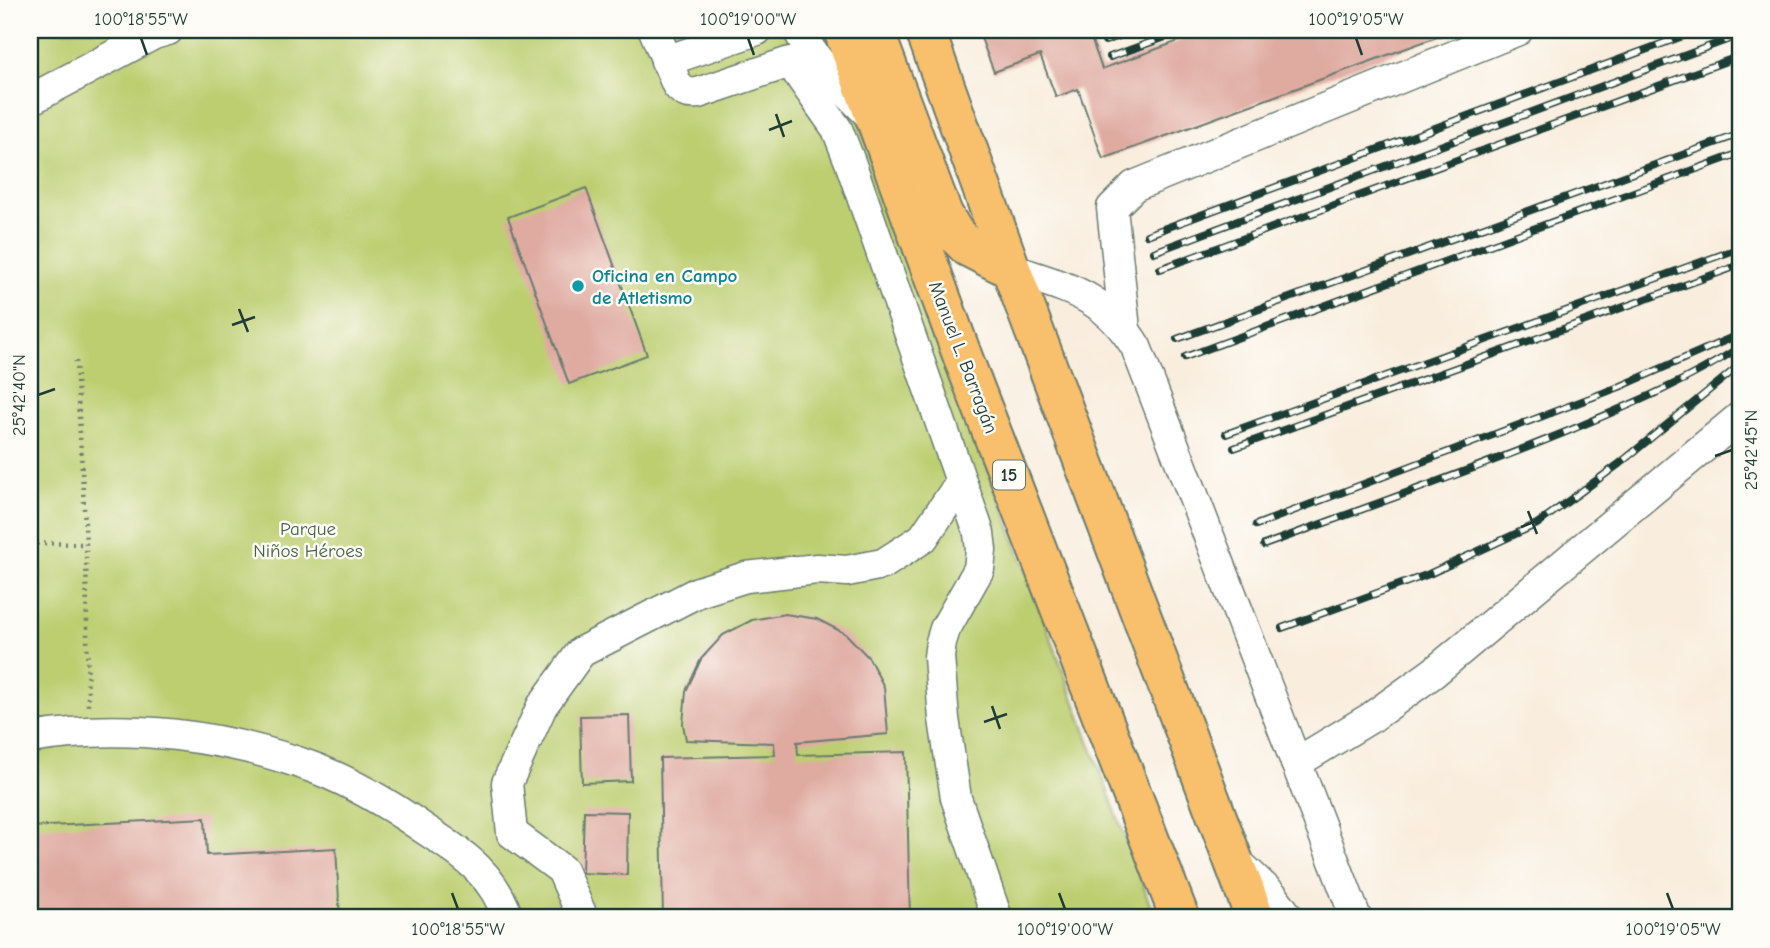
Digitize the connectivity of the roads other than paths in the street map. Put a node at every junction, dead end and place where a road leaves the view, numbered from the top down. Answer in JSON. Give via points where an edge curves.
{"nodes":[{"id":1,"x":168,"y":30,"type":"edge"},
{"id":2,"x":654,"y":30,"type":"edge"},
{"id":3,"x":757,"y":30,"type":"edge"},
{"id":4,"x":776,"y":30,"type":"edge"},
{"id":5,"x":798,"y":30,"type":"edge"},
{"id":6,"x":843,"y":30,"type":"edge"},
{"id":7,"x":874,"y":30,"type":"edge"},
{"id":8,"x":925,"y":30,"type":"edge"},
{"id":9,"x":1518,"y":30,"type":"edge"},
{"id":10,"x":666,"y":61,"type":"junction"},
{"id":11,"x":790,"y":62,"type":"junction"},
{"id":12,"x":30,"y":100,"type":"edge"},
{"id":13,"x":877,"y":122,"type":"junction"},
{"id":14,"x":1011,"y":269,"type":"junction"},
{"id":15,"x":1125,"y":329,"type":"junction"},
{"id":16,"x":1740,"y":417,"type":"edge"},
{"id":17,"x":961,"y":482,"type":"junction"},
{"id":18,"x":30,"y":738,"type":"edge"},
{"id":19,"x":1296,"y":763,"type":"junction"},
{"id":20,"x":512,"y":833,"type":"junction"},
{"id":21,"x":1233,"y":858,"type":"junction"},
{"id":22,"x":481,"y":870,"type":"junction"},
{"id":23,"x":508,"y":918,"type":"edge"},
{"id":24,"x":583,"y":918,"type":"edge"},
{"id":25,"x":997,"y":918,"type":"edge"},
{"id":26,"x":1180,"y":918,"type":"edge"},
{"id":27,"x":1255,"y":918,"type":"edge"},
{"id":28,"x":1289,"y":918,"type":"edge"},
{"id":29,"x":1356,"y":918,"type":"edge"}],
"edges":[{"from":1,"to":12,"type":"lane"},
{"from":2,"to":10,"type":"lane"},
{"from":3,"to":10,"type":"lane"},
{"from":4,"to":11,"type":"lane"},
{"from":5,"to":13,"type":"lane","via":[[824,68]]},
{"from":6,"to":13,"type":"highway","name":"Manuel L. Barragán","number":"15"},
{"from":7,"to":14,"type":"highway","via":[[954,234],[968,247]]},
{"from":8,"to":14,"type":"highway"},
{"from":9,"to":15,"type":"lane","via":[[1134,186],[1112,208]]},
{"from":10,"to":11,"type":"lane","via":[[677,85],[688,94]]},
{"from":11,"to":17,"type":"lane","via":[[837,129]]},
{"from":13,"to":26,"type":"highway","name":"Manuel L. Barragán","number":"15"},
{"from":14,"to":15,"type":"lane","via":[[1082,294]]},
{"from":14,"to":21,"type":"highway"},
{"from":15,"to":19,"type":"lane","via":[[1146,370]]},
{"from":16,"to":19,"type":"lane","via":[[1433,673]]},
{"from":17,"to":20,"type":"lane","via":[[923,538],[883,564],[847,571],[817,569],[746,577],[698,592],[581,652],[542,706],[507,783]]},
{"from":17,"to":25,"type":"lane","via":[[981,550],[979,569],[941,642],[944,719],[956,798]]},
{"from":18,"to":22,"type":"lane","via":[[88,732],[169,734],[267,753],[317,770],[395,808]]},
{"from":19,"to":29,"type":"lane"},
{"from":20,"to":22,"type":"lane"},
{"from":20,"to":24,"type":"lane","via":[[562,870]]},
{"from":21,"to":27,"type":"highway"},
{"from":21,"to":28,"type":"lane"},
{"from":22,"to":23,"type":"lane"}]}
